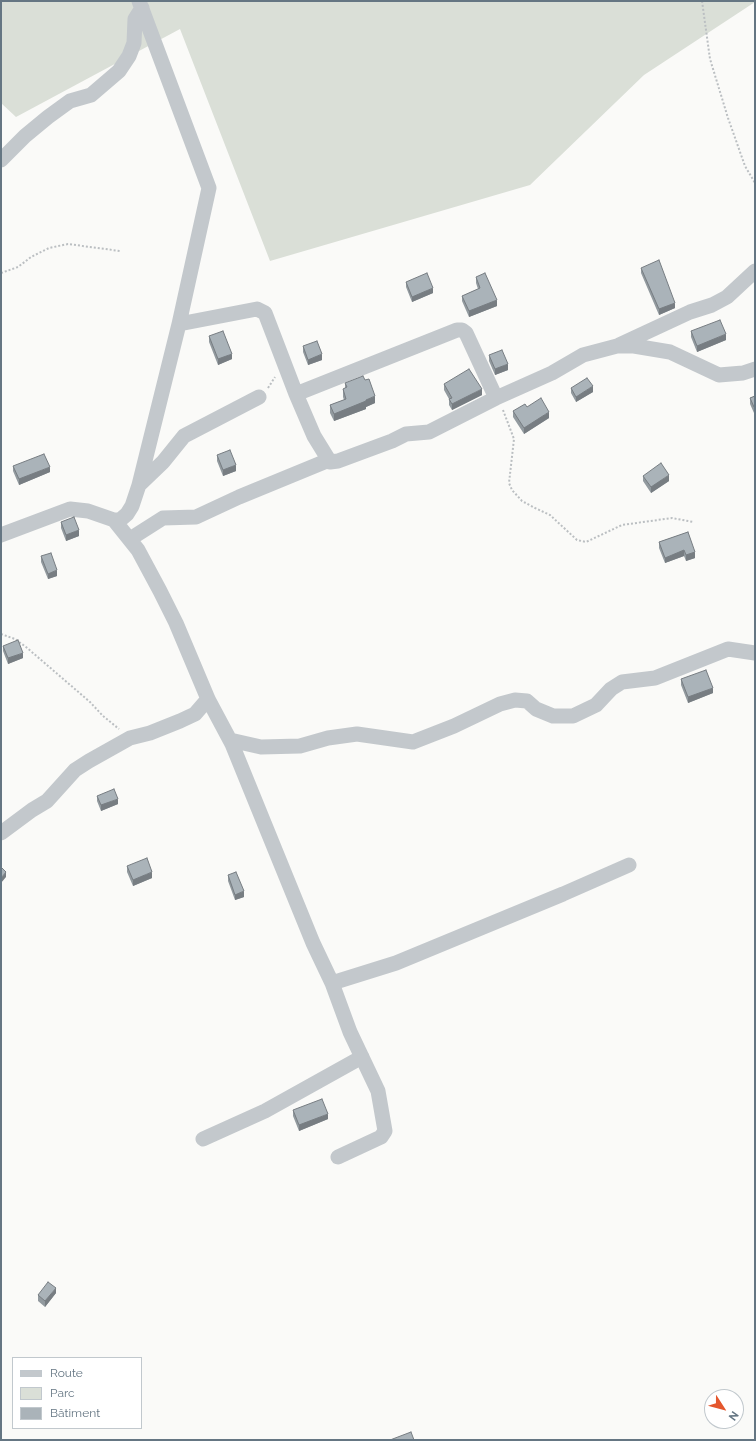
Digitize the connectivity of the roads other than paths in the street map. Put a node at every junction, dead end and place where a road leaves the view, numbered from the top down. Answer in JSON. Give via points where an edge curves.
{"nodes":[{"id":1,"x":140,"y":5,"type":"edge"},
{"id":2,"x":1,"y":160,"type":"edge"},
{"id":3,"x":755,"y":271,"type":"edge"},
{"id":4,"x":179,"y":324,"type":"junction"},
{"id":5,"x":617,"y":346,"type":"junction"},
{"id":6,"x":755,"y":369,"type":"edge"},
{"id":7,"x":296,"y":394,"type":"junction"},
{"id":8,"x":258,"y":397,"type":"road end"},
{"id":9,"x":496,"y":398,"type":"junction"},
{"id":10,"x":329,"y":460,"type":"junction"},
{"id":11,"x":139,"y":485,"type":"junction"},
{"id":12,"x":114,"y":520,"type":"junction"},
{"id":13,"x":1,"y":535,"type":"edge"},
{"id":14,"x":130,"y":539,"type":"junction"},
{"id":15,"x":755,"y":653,"type":"edge"},
{"id":16,"x":208,"y":699,"type":"junction"},
{"id":17,"x":230,"y":740,"type":"junction"},
{"id":18,"x":1,"y":833,"type":"edge"},
{"id":19,"x":629,"y":865,"type":"dead end"},
{"id":20,"x":332,"y":983,"type":"junction"},
{"id":21,"x":362,"y":1057,"type":"junction"},
{"id":22,"x":204,"y":1140,"type":"dead end"},
{"id":23,"x":338,"y":1157,"type":"dead end"}],
"edges":[{"from":1,"to":2,"type":"street","via":[[135,19],[134,44],[119,71],[91,95],[70,101],[48,117]]},
{"from":1,"to":4,"type":"street","via":[[209,188]]},
{"from":3,"to":5,"type":"street","via":[[727,297]]},
{"from":4,"to":7,"type":"street","via":[[257,309],[265,313]]},
{"from":4,"to":11,"type":"street"},
{"from":5,"to":6,"type":"street","via":[[670,352],[719,375]]},
{"from":5,"to":9,"type":"street","via":[[583,355],[552,373]]},
{"from":7,"to":9,"type":"street","via":[[462,330],[466,333]]},
{"from":7,"to":10,"type":"street","via":[[314,436]]},
{"from":8,"to":11,"type":"street","via":[[184,436],[163,462]]},
{"from":9,"to":10,"type":"street","via":[[429,432],[406,434],[333,462]]},
{"from":10,"to":14,"type":"street","via":[[196,517],[163,518]]},
{"from":11,"to":12,"type":"street","via":[[127,514],[120,520]]},
{"from":12,"to":13,"type":"street","via":[[88,511],[70,509]]},
{"from":12,"to":14,"type":"street"},
{"from":14,"to":16,"type":"street","via":[[176,623]]},
{"from":15,"to":17,"type":"street","via":[[728,649],[655,678],[622,682],[610,689],[596,705],[573,716],[553,716],[536,709],[527,701],[515,700],[500,704],[413,742],[357,734],[328,738],[300,746],[261,747]]},
{"from":16,"to":17,"type":"street"},
{"from":16,"to":18,"type":"street","via":[[195,714],[180,722],[130,738],[75,770],[47,801]]},
{"from":17,"to":20,"type":"street","via":[[313,943]]},
{"from":19,"to":20,"type":"street","via":[[396,963]]},
{"from":20,"to":21,"type":"street"},
{"from":21,"to":22,"type":"street","via":[[265,1111]]},
{"from":21,"to":23,"type":"street","via":[[378,1091],[385,1130],[381,1137]]}]}
